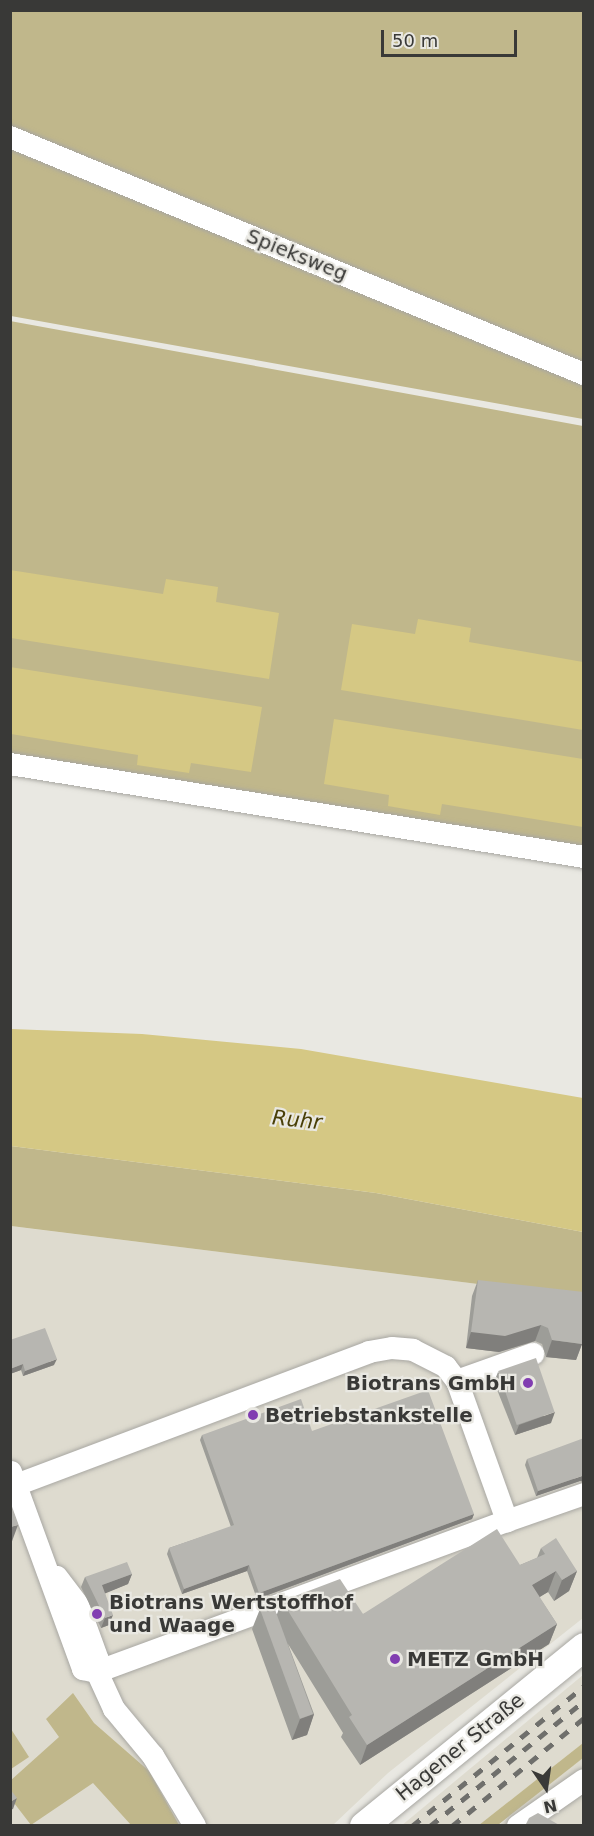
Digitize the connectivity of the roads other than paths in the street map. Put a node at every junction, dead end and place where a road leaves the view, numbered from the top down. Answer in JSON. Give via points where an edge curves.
{"nodes":[{"id":1,"x":10,"y":137,"type":"edge"},
{"id":2,"x":584,"y":374,"type":"edge"},
{"id":3,"x":10,"y":764,"type":"edge"},
{"id":4,"x":584,"y":856,"type":"edge"},
{"id":5,"x":533,"y":1354,"type":"dead end"},
{"id":6,"x":457,"y":1381,"type":"junction"},
{"id":7,"x":13,"y":1478,"type":"edge"},
{"id":8,"x":584,"y":1494,"type":"edge"},
{"id":9,"x":507,"y":1521,"type":"junction"},
{"id":10,"x":40,"y":1554,"type":"junction"},
{"id":11,"x":54,"y":1590,"type":"junction"},
{"id":12,"x":73,"y":1607,"type":"junction"},
{"id":13,"x":584,"y":1647,"type":"edge"},
{"id":14,"x":93,"y":1660,"type":"junction"},
{"id":15,"x":584,"y":1780,"type":"edge"},
{"id":16,"x":195,"y":1826,"type":"edge"},
{"id":17,"x":364,"y":1826,"type":"edge"},
{"id":18,"x":518,"y":1826,"type":"edge"}],
"edges":[{"from":1,"to":2,"type":"lane","name":"Spieksweg"},
{"from":3,"to":4,"type":"lane"},
{"from":5,"to":6,"type":"lane"},
{"from":6,"to":7,"type":"lane","via":[[446,1367],[413,1350],[392,1347],[369,1352]]},
{"from":6,"to":9,"type":"lane"},
{"from":7,"to":10,"type":"lane"},
{"from":8,"to":9,"type":"lane"},
{"from":9,"to":14,"type":"lane"},
{"from":10,"to":11,"type":"lane"},
{"from":10,"to":12,"type":"lane"},
{"from":11,"to":12,"type":"lane"},
{"from":11,"to":14,"type":"lane","via":[[83,1668]]},
{"from":12,"to":14,"type":"lane"},
{"from":13,"to":17,"type":"main road","name":"Hagener Straße"},
{"from":14,"to":16,"type":"lane","via":[[114,1709],[153,1756]]},
{"from":15,"to":18,"type":"lane"}]}
